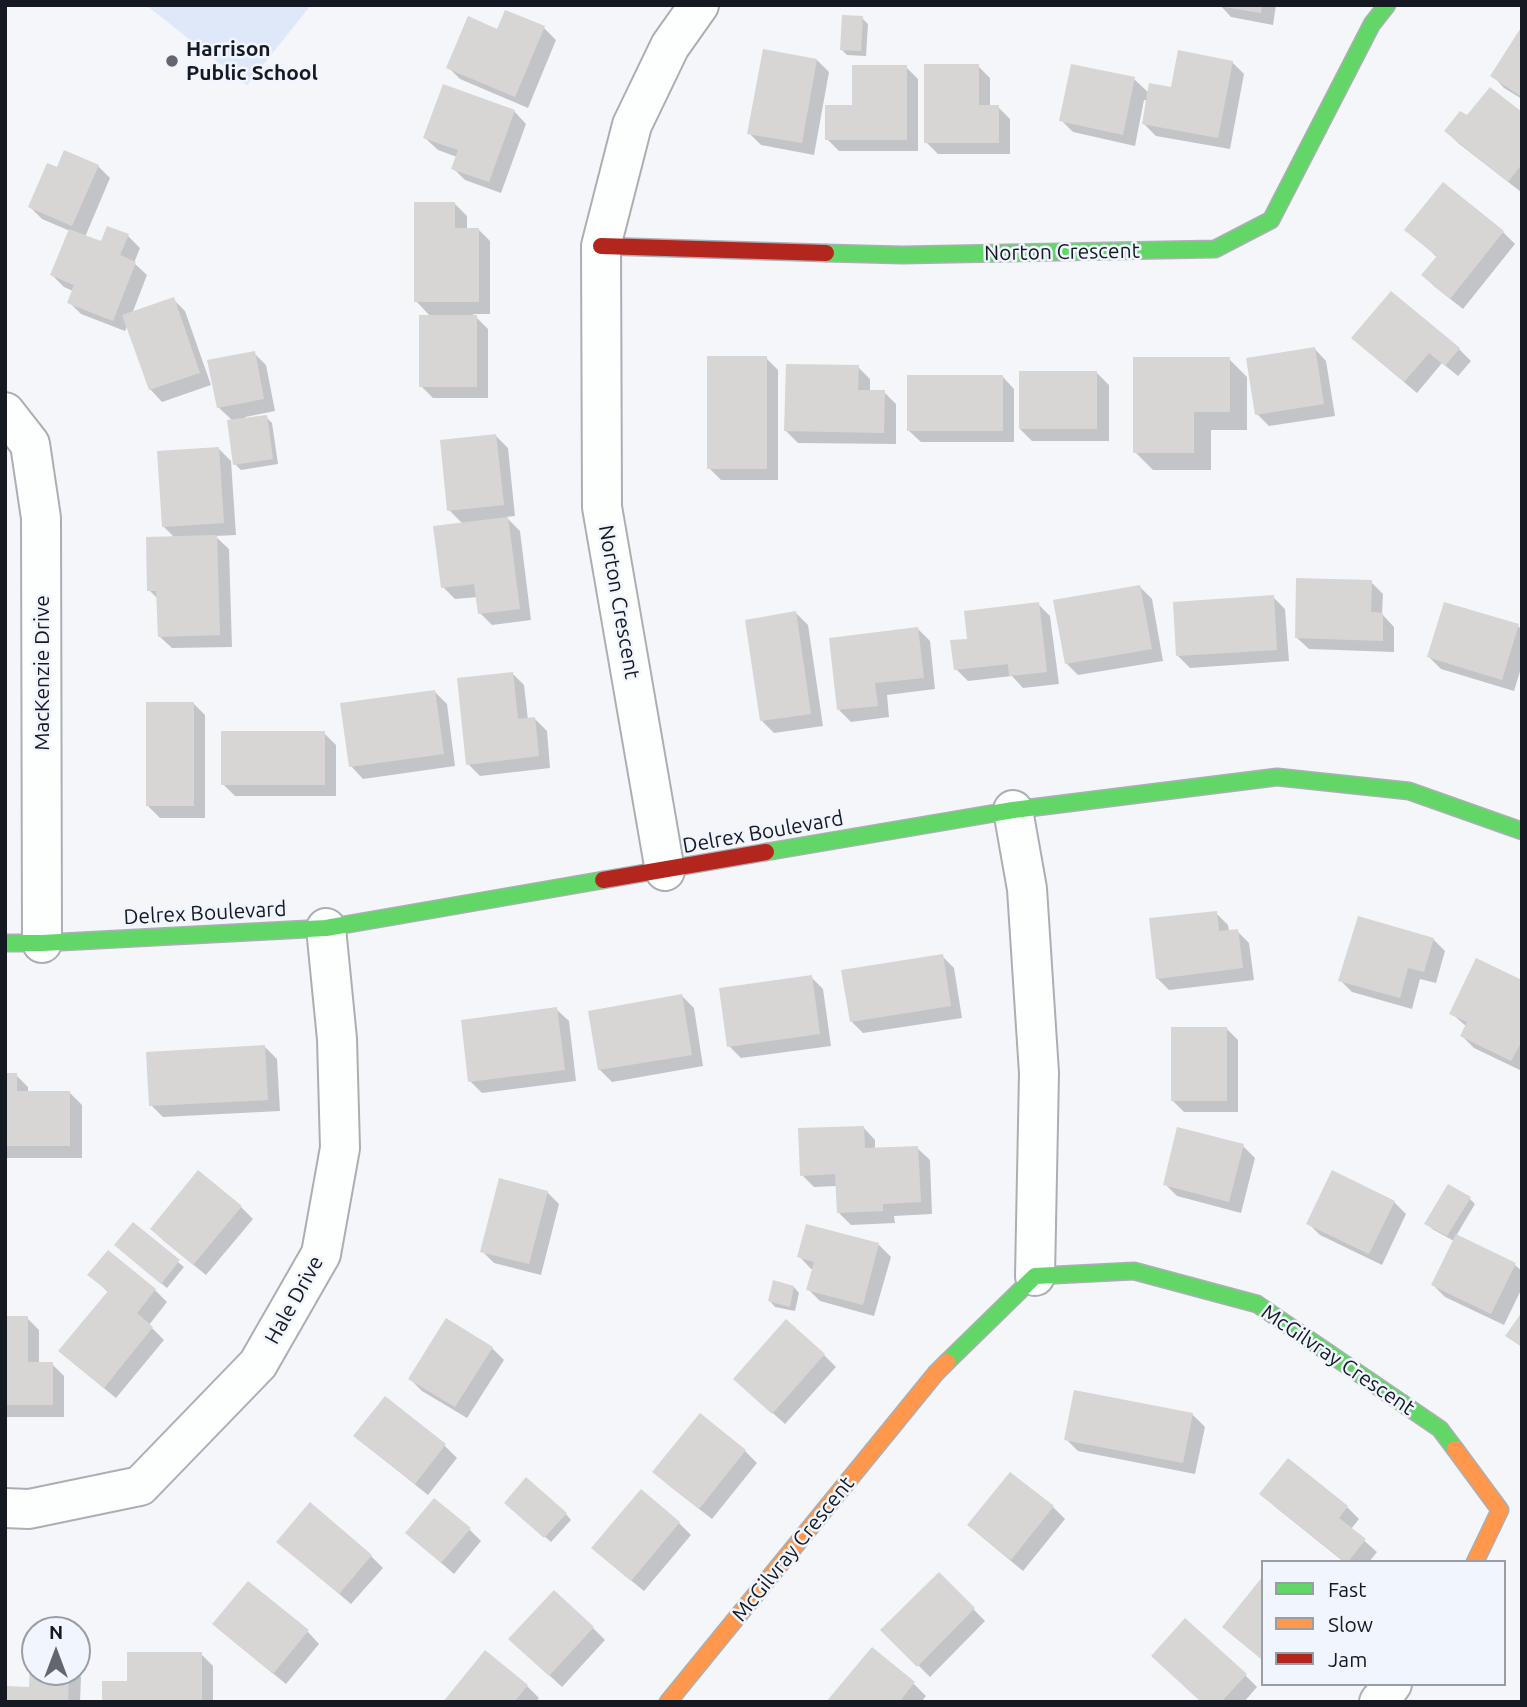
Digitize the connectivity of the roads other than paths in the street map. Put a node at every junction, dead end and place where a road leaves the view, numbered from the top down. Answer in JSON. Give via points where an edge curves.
{"nodes":[{"id":1,"x":699,"y":5,"type":"edge"},
{"id":2,"x":1387,"y":5,"type":"edge"},
{"id":3,"x":601,"y":246,"type":"junction"},
{"id":4,"x":5,"y":412,"type":"edge"},
{"id":5,"x":1013,"y":810,"type":"junction"},
{"id":6,"x":1522,"y":831,"type":"edge"},
{"id":7,"x":665,"y":871,"type":"junction"},
{"id":8,"x":326,"y":928,"type":"junction"},
{"id":9,"x":24,"y":943,"type":"edge"},
{"id":10,"x":1035,"y":1276,"type":"junction"},
{"id":11,"x":5,"y":1508,"type":"edge"},
{"id":12,"x":1476,"y":1560,"type":"edge"},
{"id":13,"x":1391,"y":1686,"type":"edge"},
{"id":14,"x":668,"y":1702,"type":"edge"},
{"id":15,"x":1379,"y":1702,"type":"edge"}],
"edges":[{"from":1,"to":3,"type":"street","name":"Norton Crescent","via":[[670,46],[632,125]]},
{"from":2,"to":3,"type":"street","name":"Norton Crescent","via":[[1372,24],[1271,220],[1215,249],[902,255]]},
{"from":3,"to":7,"type":"street","name":"Norton Crescent","via":[[602,507]]},
{"from":4,"to":9,"type":"street","name":"MacKenzie Drive","via":[[30,444],[41,518]]},
{"from":5,"to":6,"type":"street","name":"Delrex Boulevard","via":[[1277,777],[1409,791]]},
{"from":5,"to":7,"type":"street","name":"Delrex Boulevard"},
{"from":5,"to":10,"type":"street","via":[[1027,889],[1039,1073]]},
{"from":7,"to":8,"type":"street","name":"Delrex Boulevard"},
{"from":8,"to":9,"type":"street","name":"Delrex Boulevard"},
{"from":8,"to":11,"type":"street","name":"Hale Drive","via":[[337,1039],[340,1148],[321,1254],[258,1364],[140,1486],[29,1509]]},
{"from":10,"to":12,"type":"street","name":"McGilvray Crescent","via":[[1134,1271],[1257,1304],[1440,1429],[1500,1510]]},
{"from":10,"to":14,"type":"street","name":"McGilvray Crescent","via":[[936,1373]]},
{"from":13,"to":15,"type":"street"}]}
